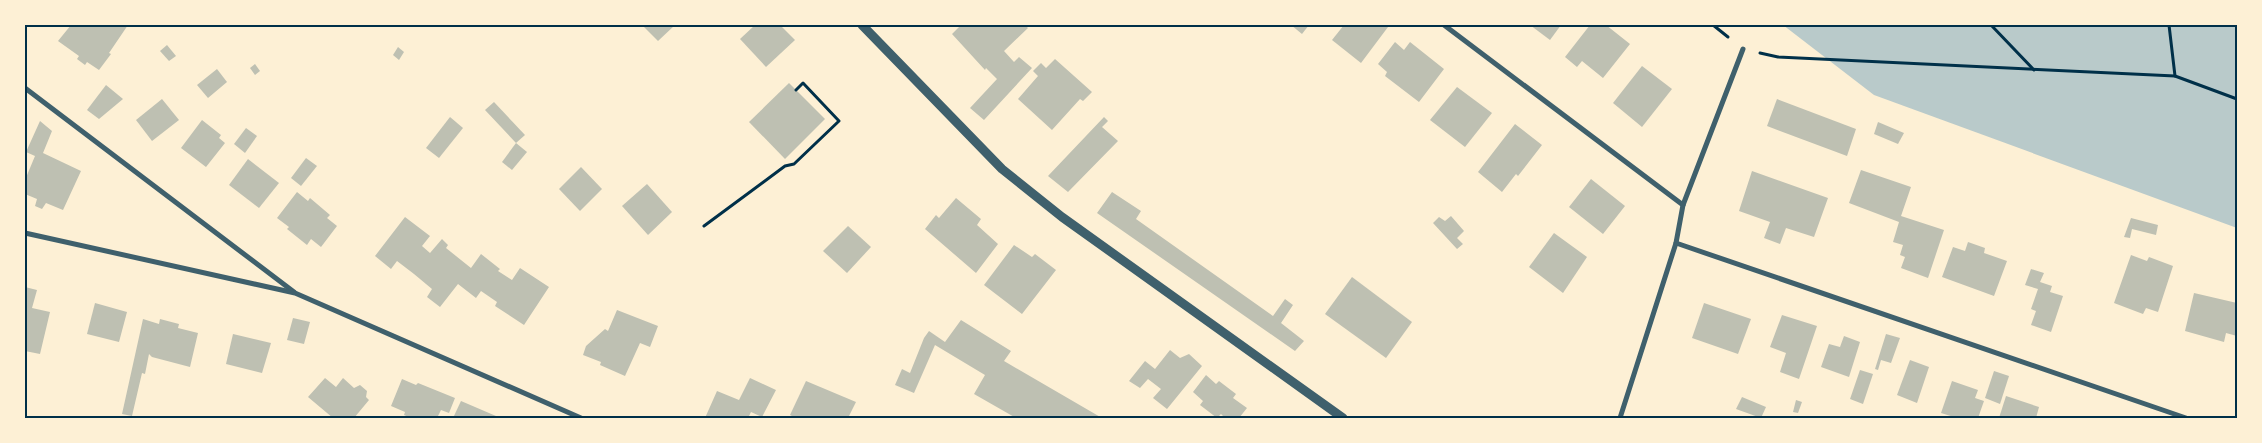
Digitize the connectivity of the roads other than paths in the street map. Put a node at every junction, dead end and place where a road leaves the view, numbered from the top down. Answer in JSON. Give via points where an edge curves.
{"nodes":[{"id":1,"x":862,"y":25,"type":"edge"},
{"id":2,"x":1444,"y":25,"type":"edge"},
{"id":3,"x":1743,"y":49,"type":"road end"},
{"id":4,"x":25,"y":88,"type":"edge"},
{"id":5,"x":1683,"y":205,"type":"junction"},
{"id":6,"x":25,"y":233,"type":"edge"},
{"id":7,"x":1676,"y":243,"type":"junction"},
{"id":8,"x":295,"y":293,"type":"junction"},
{"id":9,"x":581,"y":418,"type":"edge"},
{"id":10,"x":1344,"y":418,"type":"edge"},
{"id":11,"x":1620,"y":418,"type":"edge"},
{"id":12,"x":2186,"y":418,"type":"edge"}],
"edges":[{"from":1,"to":10,"type":"street","via":[[1002,169],[1062,217]]},
{"from":2,"to":5,"type":"street"},
{"from":3,"to":5,"type":"street"},
{"from":4,"to":8,"type":"street"},
{"from":5,"to":7,"type":"street"},
{"from":6,"to":8,"type":"street"},
{"from":7,"to":11,"type":"street"},
{"from":7,"to":12,"type":"street"},
{"from":8,"to":9,"type":"street"}]}
